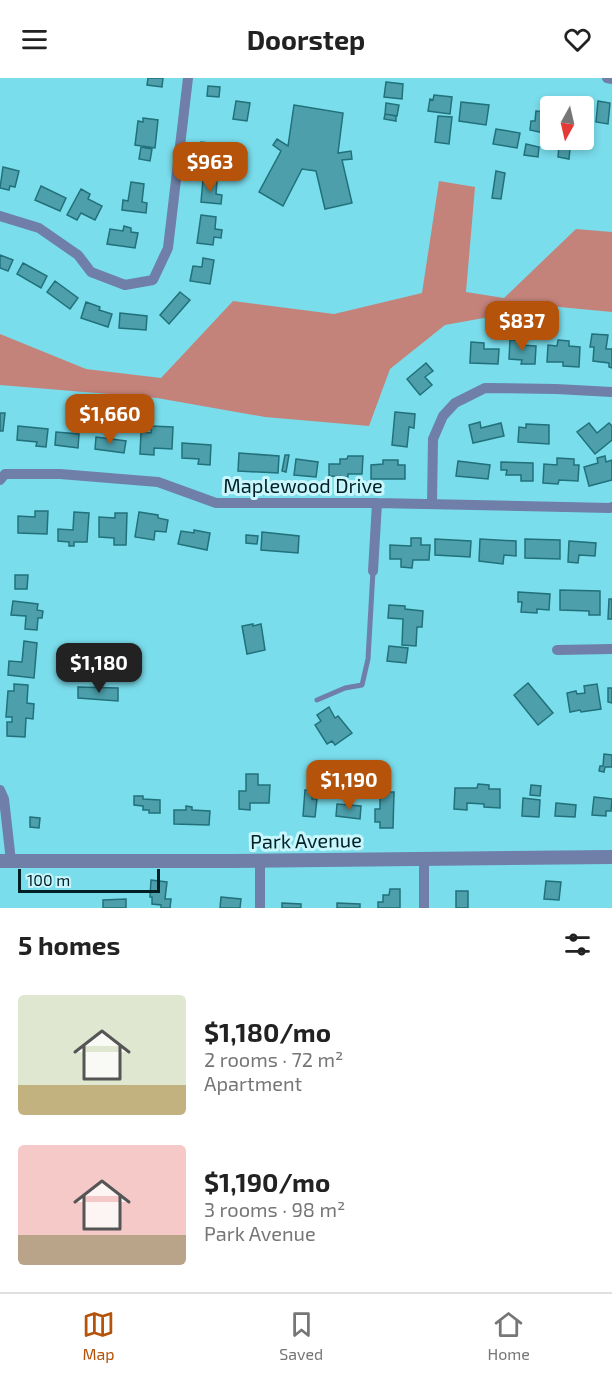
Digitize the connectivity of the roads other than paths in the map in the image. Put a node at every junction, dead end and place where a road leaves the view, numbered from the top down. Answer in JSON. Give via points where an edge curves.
{"nodes":[{"id":1,"x":188,"y":78,"type":"edge"},
{"id":2,"x":607,"y":78,"type":"edge"},
{"id":3,"x":612,"y":79,"type":"edge"},
{"id":4,"x":0,"y":216,"type":"edge"},
{"id":5,"x":612,"y":392,"type":"edge"},
{"id":6,"x":0,"y":480,"type":"edge"},
{"id":7,"x":377,"y":503,"type":"junction"},
{"id":8,"x":432,"y":504,"type":"junction"},
{"id":9,"x":612,"y":507,"type":"edge"},
{"id":10,"x":373,"y":571,"type":"joint"},
{"id":11,"x":612,"y":649,"type":"edge"},
{"id":12,"x":557,"y":650,"type":"dead end"},
{"id":13,"x":317,"y":700,"type":"dead end"},
{"id":14,"x":0,"y":790,"type":"edge"},
{"id":15,"x":612,"y":857,"type":"edge"},
{"id":16,"x":424,"y":859,"type":"junction"},
{"id":17,"x":260,"y":860,"type":"junction"},
{"id":18,"x":6,"y":861,"type":"edge"},
{"id":19,"x":260,"y":908,"type":"edge"},
{"id":20,"x":424,"y":908,"type":"edge"}],
"edges":[{"from":1,"to":4,"type":"street","via":[[168,248],[153,280],[125,285],[91,272],[78,255],[39,228]]},
{"from":2,"to":3,"type":"street"},
{"from":5,"to":8,"type":"street","via":[[485,388],[455,403],[433,439]]},
{"from":6,"to":7,"type":"street","name":"Maplewood Drive","via":[[4,474],[60,474],[158,482],[216,503]]},
{"from":7,"to":8,"type":"street","name":"Maplewood Drive"},
{"from":7,"to":10,"type":"street"},
{"from":8,"to":9,"type":"street","name":"Maplewood Drive"},
{"from":10,"to":13,"type":"lane","via":[[368,659],[362,685]]},
{"from":11,"to":12,"type":"street"},
{"from":14,"to":18,"type":"street","via":[[4,800]]},
{"from":15,"to":16,"type":"street","name":"Park Avenue"},
{"from":16,"to":17,"type":"street","name":"Park Avenue"},
{"from":16,"to":20,"type":"street"},
{"from":17,"to":18,"type":"street","name":"Park Avenue"},
{"from":17,"to":19,"type":"street"}]}
